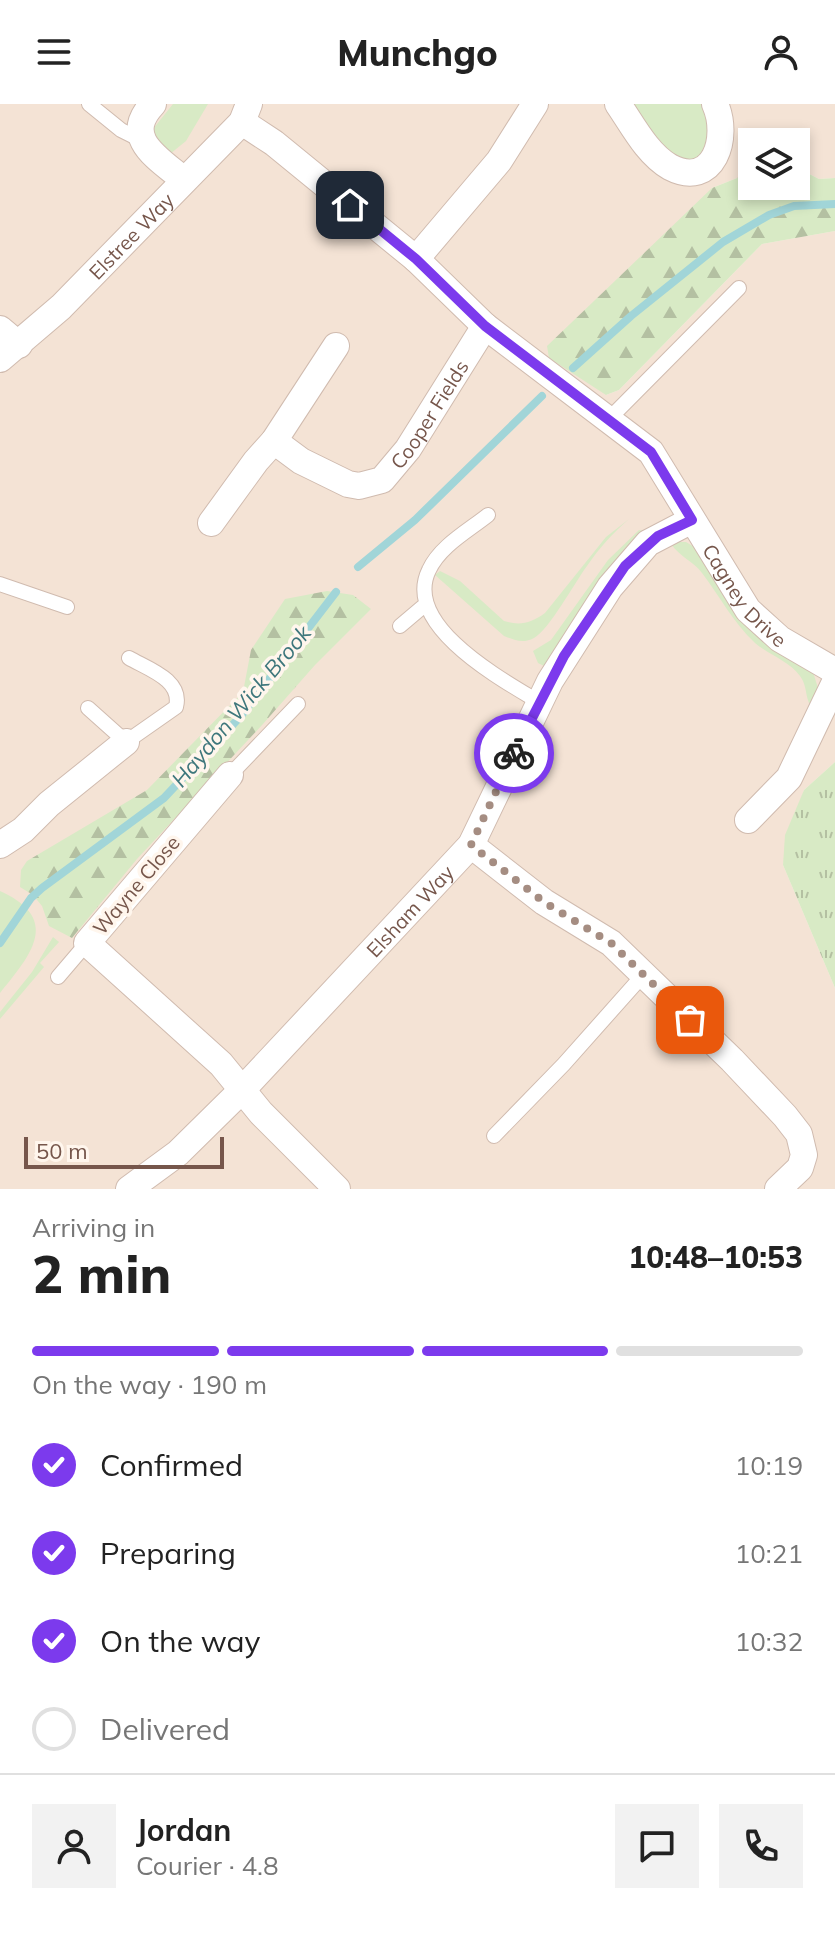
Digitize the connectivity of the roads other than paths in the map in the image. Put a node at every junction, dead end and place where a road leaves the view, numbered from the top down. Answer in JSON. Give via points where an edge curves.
{"nodes":[{"id":1,"x":89,"y":104,"type":"edge"},
{"id":2,"x":153,"y":104,"type":"edge"},
{"id":3,"x":535,"y":104,"type":"edge"},
{"id":4,"x":618,"y":104,"type":"edge"},
{"id":5,"x":715,"y":104,"type":"edge"},
{"id":6,"x":246,"y":113,"type":"edge"},
{"id":7,"x":143,"y":141,"type":"junction"},
{"id":8,"x":184,"y":180,"type":"junction"},
{"id":9,"x":416,"y":259,"type":"junction"},
{"id":10,"x":739,"y":288,"type":"dead end"},
{"id":11,"x":485,"y":326,"type":"junction"},
{"id":12,"x":6,"y":344,"type":"edge"},
{"id":13,"x":336,"y":346,"type":"dead end"},
{"id":14,"x":609,"y":419,"type":"junction"},
{"id":15,"x":274,"y":441,"type":"junction"},
{"id":16,"x":488,"y":515,"type":"dead end"},
{"id":17,"x":692,"y":520,"type":"junction"},
{"id":18,"x":211,"y":523,"type":"dead end"},
{"id":19,"x":0,"y":584,"type":"edge"},
{"id":20,"x":426,"y":604,"type":"junction"},
{"id":21,"x":67,"y":607,"type":"dead end"},
{"id":22,"x":400,"y":626,"type":"dead end"},
{"id":23,"x":129,"y":658,"type":"dead end"},
{"id":24,"x":835,"y":671,"type":"edge"},
{"id":25,"x":835,"y":682,"type":"edge"},
{"id":26,"x":539,"y":702,"type":"junction"},
{"id":27,"x":298,"y":704,"type":"dead end"},
{"id":28,"x":88,"y":708,"type":"dead end"},
{"id":29,"x":126,"y":742,"type":"junction"},
{"id":30,"x":230,"y":775,"type":"joint"},
{"id":31,"x":748,"y":820,"type":"dead end"},
{"id":32,"x":0,"y":845,"type":"edge"},
{"id":33,"x":471,"y":845,"type":"junction"},
{"id":34,"x":87,"y":943,"type":"junction"},
{"id":35,"x":644,"y":974,"type":"junction"},
{"id":36,"x":58,"y":977,"type":"dead end"},
{"id":37,"x":242,"y":1090,"type":"junction"},
{"id":38,"x":494,"y":1136,"type":"dead end"},
{"id":39,"x":129,"y":1189,"type":"edge"},
{"id":40,"x":337,"y":1189,"type":"edge"},
{"id":41,"x":778,"y":1189,"type":"edge"}],
"edges":[{"from":1,"to":7,"type":"lane"},
{"from":2,"to":7,"type":"street","via":[[142,116]]},
{"from":3,"to":9,"type":"street","via":[[499,161]]},
{"from":4,"to":5,"type":"street","via":[[661,161],[693,172],[704,169],[718,151],[721,125]]},
{"from":6,"to":8,"type":"street","name":"Elstree Way"},
{"from":6,"to":9,"type":"street","name":"Cagney Drive","via":[[274,143]]},
{"from":7,"to":8,"type":"street"},
{"from":8,"to":12,"type":"street","name":"Elstree Way","via":[[61,307]]},
{"from":9,"to":11,"type":"street","name":"Cagney Drive"},
{"from":10,"to":14,"type":"lane"},
{"from":11,"to":14,"type":"street","name":"Cagney Drive"},
{"from":11,"to":15,"type":"street","name":"Cooper Fields","via":[[408,449],[382,480],[348,484]]},
{"from":13,"to":15,"type":"street"},
{"from":14,"to":17,"type":"street","name":"Cagney Drive","via":[[651,452]]},
{"from":15,"to":18,"type":"street"},
{"from":16,"to":20,"type":"lane","via":[[435,560],[424,586]]},
{"from":17,"to":24,"type":"street","name":"Cagney Drive","via":[[748,610],[780,639]]},
{"from":17,"to":26,"type":"street","name":"Elsham Way","via":[[658,536],[625,566]]},
{"from":19,"to":21,"type":"lane"},
{"from":20,"to":22,"type":"lane"},
{"from":20,"to":26,"type":"lane","via":[[433,619],[477,662]]},
{"from":23,"to":29,"type":"lane","via":[[170,682],[178,702]]},
{"from":25,"to":31,"type":"street","via":[[789,778]]},
{"from":26,"to":33,"type":"street","name":"Elsham Way"},
{"from":27,"to":30,"type":"lane"},
{"from":28,"to":29,"type":"lane"},
{"from":29,"to":32,"type":"street"},
{"from":30,"to":34,"type":"street","name":"Wayne Close"},
{"from":33,"to":35,"type":"street","via":[[544,902],[611,943]]},
{"from":33,"to":37,"type":"street","name":"Elsham Way"},
{"from":34,"to":36,"type":"lane"},
{"from":34,"to":37,"type":"street","name":"Wayne Close","via":[[221,1064]]},
{"from":35,"to":38,"type":"lane"},
{"from":35,"to":41,"type":"street","via":[[799,1134],[803,1161]]},
{"from":37,"to":39,"type":"street","name":"Elsham Way","via":[[178,1153]]},
{"from":37,"to":40,"type":"street","name":"Wayne Close"}]}
